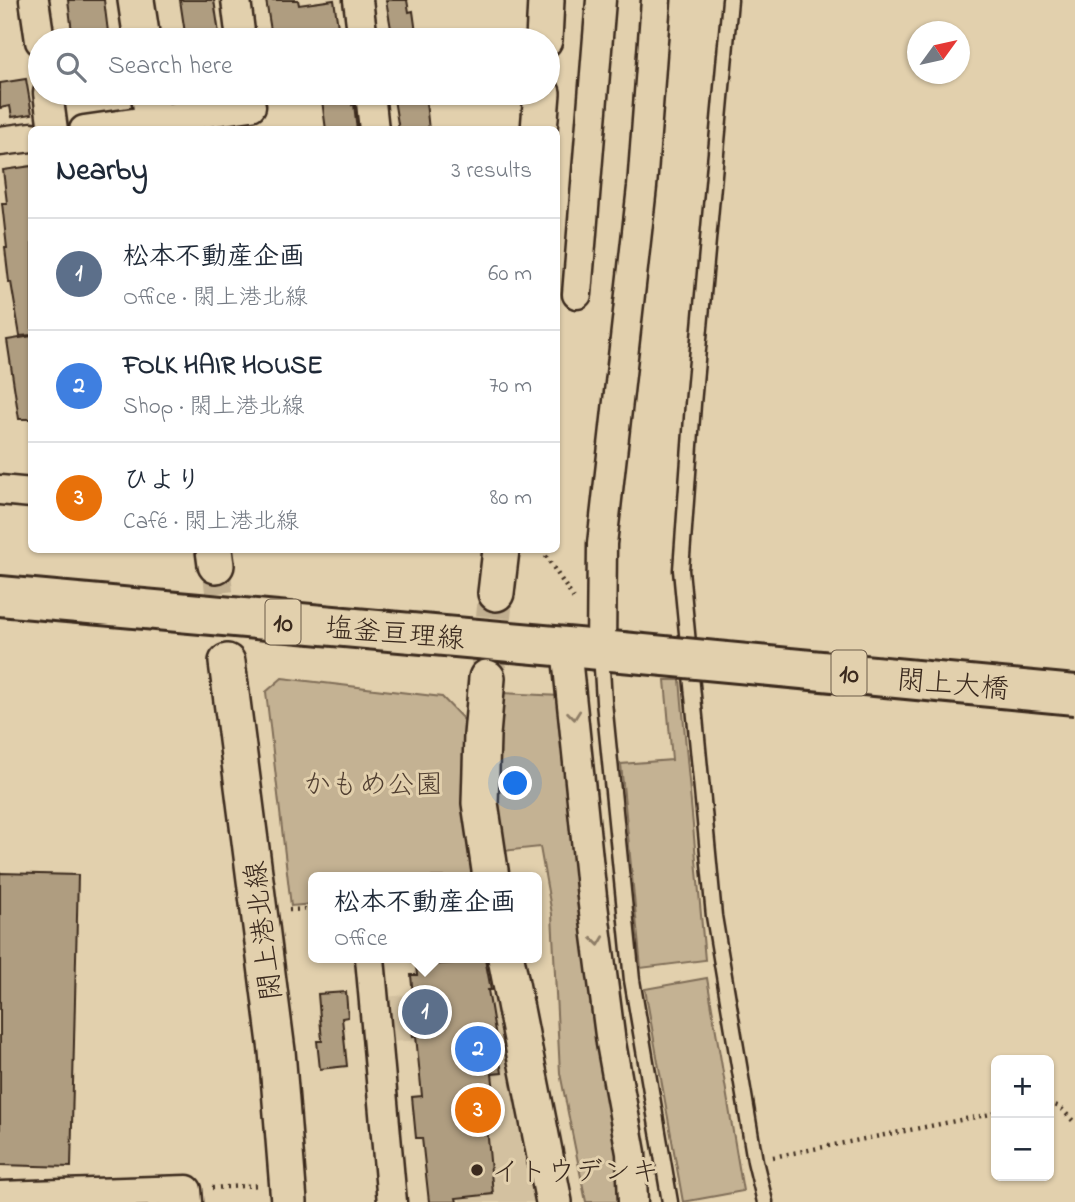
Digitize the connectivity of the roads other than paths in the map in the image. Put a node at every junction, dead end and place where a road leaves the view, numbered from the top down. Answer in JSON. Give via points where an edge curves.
{"nodes":[{"id":1,"x":34,"y":0,"type":"edge"},
{"id":2,"x":136,"y":0,"type":"edge"},
{"id":3,"x":236,"y":0,"type":"edge"},
{"id":4,"x":358,"y":0,"type":"edge"},
{"id":5,"x":546,"y":0,"type":"edge"},
{"id":6,"x":601,"y":0,"type":"edge"},
{"id":7,"x":656,"y":0,"type":"edge"},
{"id":8,"x":730,"y":0,"type":"edge"},
{"id":9,"x":38,"y":28,"type":"edge"},
{"id":10,"x":140,"y":28,"type":"edge"},
{"id":11,"x":240,"y":28,"type":"edge"},
{"id":12,"x":362,"y":28,"type":"edge"},
{"id":13,"x":545,"y":28,"type":"edge"},
{"id":14,"x":50,"y":105,"type":"edge"},
{"id":15,"x":371,"y":105,"type":"edge"},
{"id":16,"x":541,"y":105,"type":"edge"},
{"id":17,"x":251,"y":109,"type":"edge"},
{"id":18,"x":152,"y":114,"type":"edge"},
{"id":19,"x":52,"y":126,"type":"edge"},
{"id":20,"x":101,"y":126,"type":"edge"},
{"id":21,"x":374,"y":126,"type":"edge"},
{"id":22,"x":539,"y":126,"type":"edge"},
{"id":23,"x":28,"y":138,"type":"edge"},
{"id":24,"x":0,"y":141,"type":"edge"},
{"id":25,"x":578,"y":294,"type":"dead end"},
{"id":26,"x":0,"y":489,"type":"edge"},
{"id":27,"x":28,"y":492,"type":"edge"},
{"id":28,"x":501,"y":553,"type":"edge"},
{"id":29,"x":496,"y":593,"type":"tunnel mouth"},
{"id":30,"x":0,"y":596,"type":"edge"},
{"id":31,"x":597,"y":650,"type":"junction"},
{"id":32,"x":227,"y":662,"type":"tunnel mouth"},
{"id":33,"x":487,"y":678,"type":"tunnel mouth"},
{"id":34,"x":1075,"y":695,"type":"edge"},
{"id":35,"x":490,"y":872,"type":"edge"},
{"id":36,"x":370,"y":963,"type":"edge"},
{"id":37,"x":507,"y":963,"type":"edge"},
{"id":38,"x":276,"y":1193,"type":"edge"},
{"id":39,"x":0,"y":1196,"type":"edge"},
{"id":40,"x":188,"y":1196,"type":"edge"},
{"id":41,"x":392,"y":1202,"type":"edge"},
{"id":42,"x":554,"y":1202,"type":"edge"},
{"id":43,"x":633,"y":1202,"type":"edge"},
{"id":44,"x":670,"y":1202,"type":"edge"},
{"id":45,"x":765,"y":1202,"type":"edge"}],
"edges":[{"from":1,"to":9,"type":"street"},
{"from":2,"to":10,"type":"street"},
{"from":3,"to":11,"type":"street"},
{"from":4,"to":12,"type":"street"},
{"from":5,"to":13,"type":"street"},
{"from":6,"to":25,"type":"street"},
{"from":7,"to":31,"type":"street","via":[[642,187],[602,544]]},
{"from":8,"to":45,"type":"lane","via":[[681,570],[714,916]]},
{"from":14,"to":19,"type":"street"},
{"from":15,"to":21,"type":"street"},
{"from":16,"to":22,"type":"street"},
{"from":17,"to":18,"type":"street"},
{"from":18,"to":20,"type":"street"},
{"from":23,"to":24,"type":"street"},
{"from":26,"to":27,"type":"street"},
{"from":28,"to":29,"type":"street"},
{"from":30,"to":31,"type":"main road","name":"塩釜亘理線","number":"10"},
{"from":31,"to":34,"type":"main road","name":"閖上大橋","number":"10","bridge":true},
{"from":31,"to":43,"type":"street","one_way":true,"via":[[592,897],[631,1153]]},
{"from":31,"to":44,"type":"lane","via":[[632,979]]},
{"from":32,"to":38,"type":"street","name":"閖上港北線","via":[[277,1051]]},
{"from":33,"to":35,"type":"street","via":[[480,803]]},
{"from":36,"to":41,"type":"street"},
{"from":37,"to":42,"type":"street"},
{"from":39,"to":40,"type":"street"}]}
